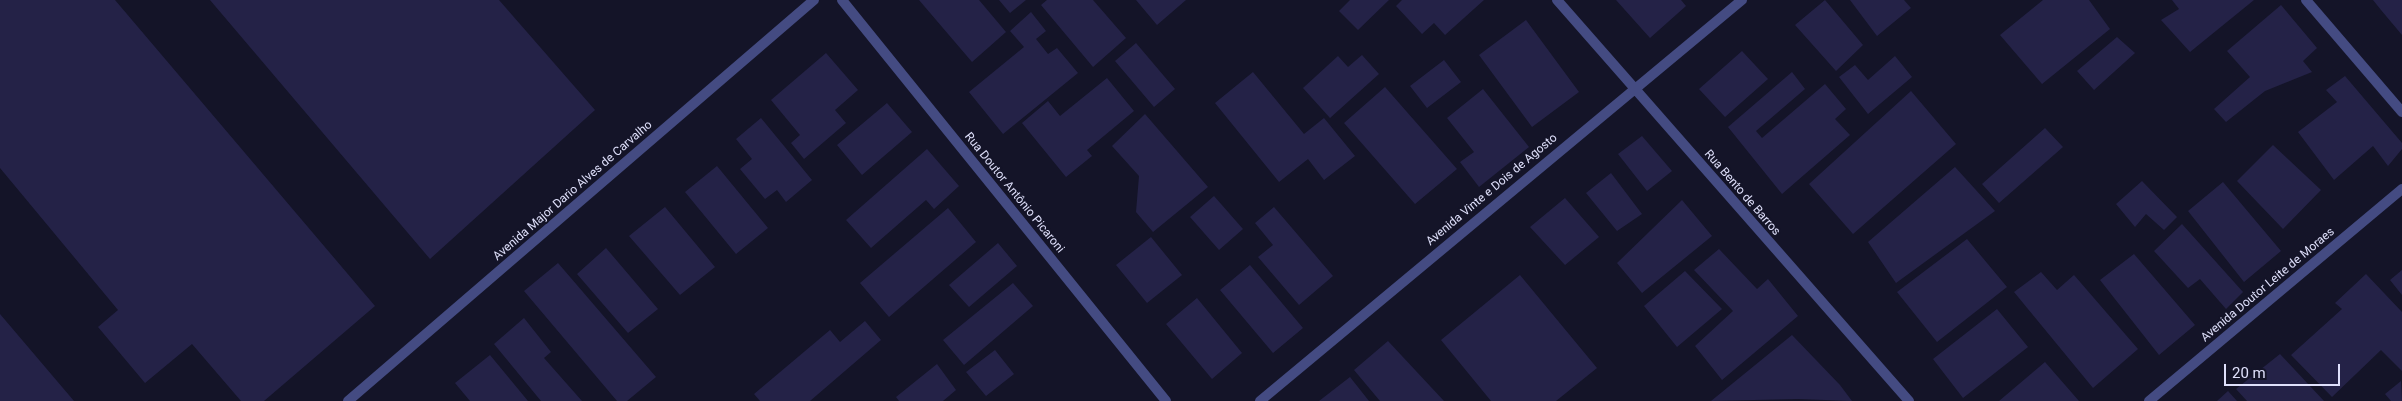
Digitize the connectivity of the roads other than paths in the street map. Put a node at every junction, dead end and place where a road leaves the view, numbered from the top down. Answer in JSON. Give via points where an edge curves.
{"nodes":[{"id":1,"x":814,"y":0,"type":"edge"},
{"id":2,"x":842,"y":0,"type":"edge"},
{"id":3,"x":1557,"y":0,"type":"edge"},
{"id":4,"x":1742,"y":0,"type":"edge"},
{"id":5,"x":2306,"y":0,"type":"edge"},
{"id":6,"x":1634,"y":88,"type":"junction"},
{"id":7,"x":2402,"y":112,"type":"edge"},
{"id":8,"x":2402,"y":189,"type":"edge"},
{"id":9,"x":348,"y":401,"type":"edge"},
{"id":10,"x":1166,"y":401,"type":"edge"},
{"id":11,"x":1260,"y":401,"type":"edge"},
{"id":12,"x":1908,"y":401,"type":"edge"},
{"id":13,"x":2149,"y":401,"type":"edge"}],
"edges":[{"from":1,"to":9,"type":"street","name":"Avenida Major Dario Alves de Carvalho"},
{"from":2,"to":10,"type":"street","name":"Rua Doutor Antônio Picaroni"},
{"from":3,"to":6,"type":"street","name":"Rua Bento de Barros"},
{"from":4,"to":6,"type":"street","name":"Avenida Vinte e Dois de Agosto"},
{"from":5,"to":7,"type":"street"},
{"from":6,"to":11,"type":"street","name":"Avenida Vinte e Dois de Agosto"},
{"from":6,"to":12,"type":"street","name":"Rua Bento de Barros"},
{"from":8,"to":13,"type":"street","name":"Avenida Doutor Leite de Moraes"}]}
